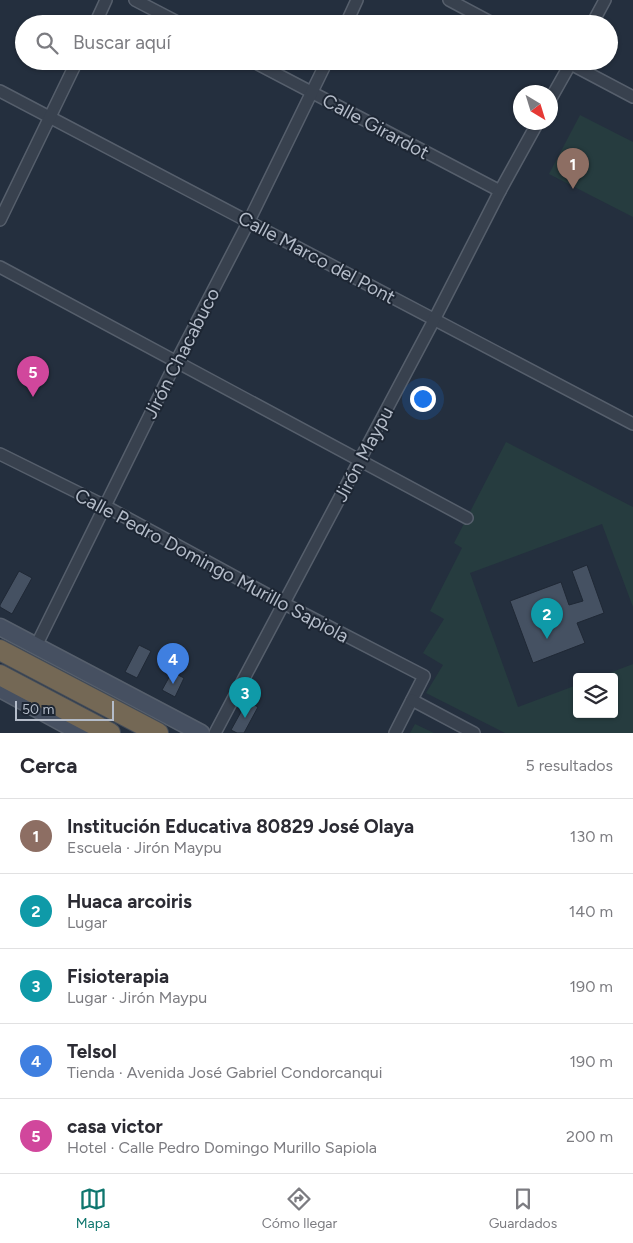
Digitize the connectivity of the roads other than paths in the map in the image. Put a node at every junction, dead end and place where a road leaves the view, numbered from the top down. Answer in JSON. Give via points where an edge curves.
{"nodes":[{"id":1,"x":106,"y":0,"type":"edge"},
{"id":2,"x":135,"y":0,"type":"edge"},
{"id":3,"x":357,"y":0,"type":"edge"},
{"id":4,"x":448,"y":0,"type":"edge"},
{"id":5,"x":605,"y":0,"type":"edge"},
{"id":6,"x":99,"y":15,"type":"edge"},
{"id":7,"x":164,"y":15,"type":"edge"},
{"id":8,"x":350,"y":15,"type":"edge"},
{"id":9,"x":477,"y":15,"type":"edge"},
{"id":10,"x":597,"y":15,"type":"edge"},
{"id":11,"x":73,"y":70,"type":"edge"},
{"id":12,"x":269,"y":70,"type":"edge"},
{"id":13,"x":323,"y":70,"type":"edge"},
{"id":14,"x":565,"y":70,"type":"edge"},
{"id":15,"x":584,"y":70,"type":"edge"},
{"id":16,"x":558,"y":85,"type":"edge"},
{"id":17,"x":0,"y":91,"type":"edge"},
{"id":18,"x":312,"y":92,"type":"junction"},
{"id":19,"x":633,"y":97,"type":"edge"},
{"id":20,"x":50,"y":117,"type":"junction"},
{"id":21,"x":534,"y":130,"type":"edge"},
{"id":22,"x":500,"y":191,"type":"junction"},
{"id":23,"x":0,"y":220,"type":"edge"},
{"id":24,"x":249,"y":221,"type":"junction"},
{"id":25,"x":0,"y":267,"type":"edge"},
{"id":26,"x":434,"y":320,"type":"junction"},
{"id":27,"x":176,"y":362,"type":"junction"},
{"id":28,"x":633,"y":424,"type":"edge"},
{"id":29,"x":0,"y":454,"type":"edge"},
{"id":30,"x":359,"y":461,"type":"junction"},
{"id":31,"x":105,"y":506,"type":"junction"},
{"id":32,"x":467,"y":518,"type":"dead end"},
{"id":33,"x":283,"y":603,"type":"junction"},
{"id":34,"x":0,"y":627,"type":"edge"},
{"id":35,"x":36,"y":646,"type":"junction"},
{"id":36,"x":0,"y":650,"type":"edge"},
{"id":37,"x":0,"y":675,"type":"edge"},
{"id":38,"x":0,"y":689,"type":"edge"},
{"id":39,"x":412,"y":700,"type":"junction"},
{"id":40,"x":81,"y":733,"type":"edge"},
{"id":41,"x":110,"y":733,"type":"edge"},
{"id":42,"x":158,"y":733,"type":"edge"},
{"id":43,"x":201,"y":733,"type":"edge"},
{"id":44,"x":215,"y":733,"type":"edge"},
{"id":45,"x":395,"y":733,"type":"edge"},
{"id":46,"x":474,"y":733,"type":"edge"}],
"edges":[{"from":1,"to":6,"type":"street"},
{"from":2,"to":7,"type":"street"},
{"from":3,"to":8,"type":"street"},
{"from":4,"to":9,"type":"street"},
{"from":5,"to":10,"type":"street"},
{"from":11,"to":20,"type":"street"},
{"from":12,"to":18,"type":"street","name":"Calle Girardot"},
{"from":13,"to":18,"type":"street","name":"Jirón Chacabuco"},
{"from":14,"to":16,"type":"street"},
{"from":15,"to":19,"type":"street"},
{"from":17,"to":20,"type":"street","name":"Calle Marco del Pont"},
{"from":18,"to":22,"type":"street","name":"Calle Girardot"},
{"from":18,"to":24,"type":"street","name":"Jirón Chacabuco"},
{"from":20,"to":23,"type":"street"},
{"from":20,"to":24,"type":"street","name":"Calle Marco del Pont"},
{"from":21,"to":22,"type":"street","name":"Jirón Maypu"},
{"from":22,"to":26,"type":"street","name":"Jirón Maypu"},
{"from":24,"to":26,"type":"street","name":"Calle Marco del Pont"},
{"from":24,"to":27,"type":"street","name":"Jirón Chacabuco"},
{"from":25,"to":27,"type":"street"},
{"from":26,"to":28,"type":"street","name":"Calle Marco del Pont"},
{"from":26,"to":30,"type":"street","name":"Jirón Maypu"},
{"from":27,"to":30,"type":"street"},
{"from":27,"to":31,"type":"street","name":"Jirón Chacabuco"},
{"from":29,"to":31,"type":"street","name":"Calle Pedro Domingo Murillo Sapiola"},
{"from":30,"to":32,"type":"street"},
{"from":30,"to":33,"type":"street","name":"Jirón Maypu"},
{"from":31,"to":33,"type":"street","name":"Calle Pedro Domingo Murillo Sapiola"},
{"from":31,"to":35,"type":"street","name":"Jirón Chacabuco"},
{"from":33,"to":39,"type":"street","name":"Calle Pedro Domingo Murillo Sapiola","via":[[424,676]]},
{"from":33,"to":44,"type":"street","name":"Jirón Maypu"},
{"from":34,"to":35,"type":"street"},
{"from":35,"to":43,"type":"street"},
{"from":36,"to":42,"type":"highway"},
{"from":37,"to":41,"type":"highway"},
{"from":38,"to":40,"type":"street"},
{"from":39,"to":45,"type":"street"},
{"from":39,"to":46,"type":"street"}]}
